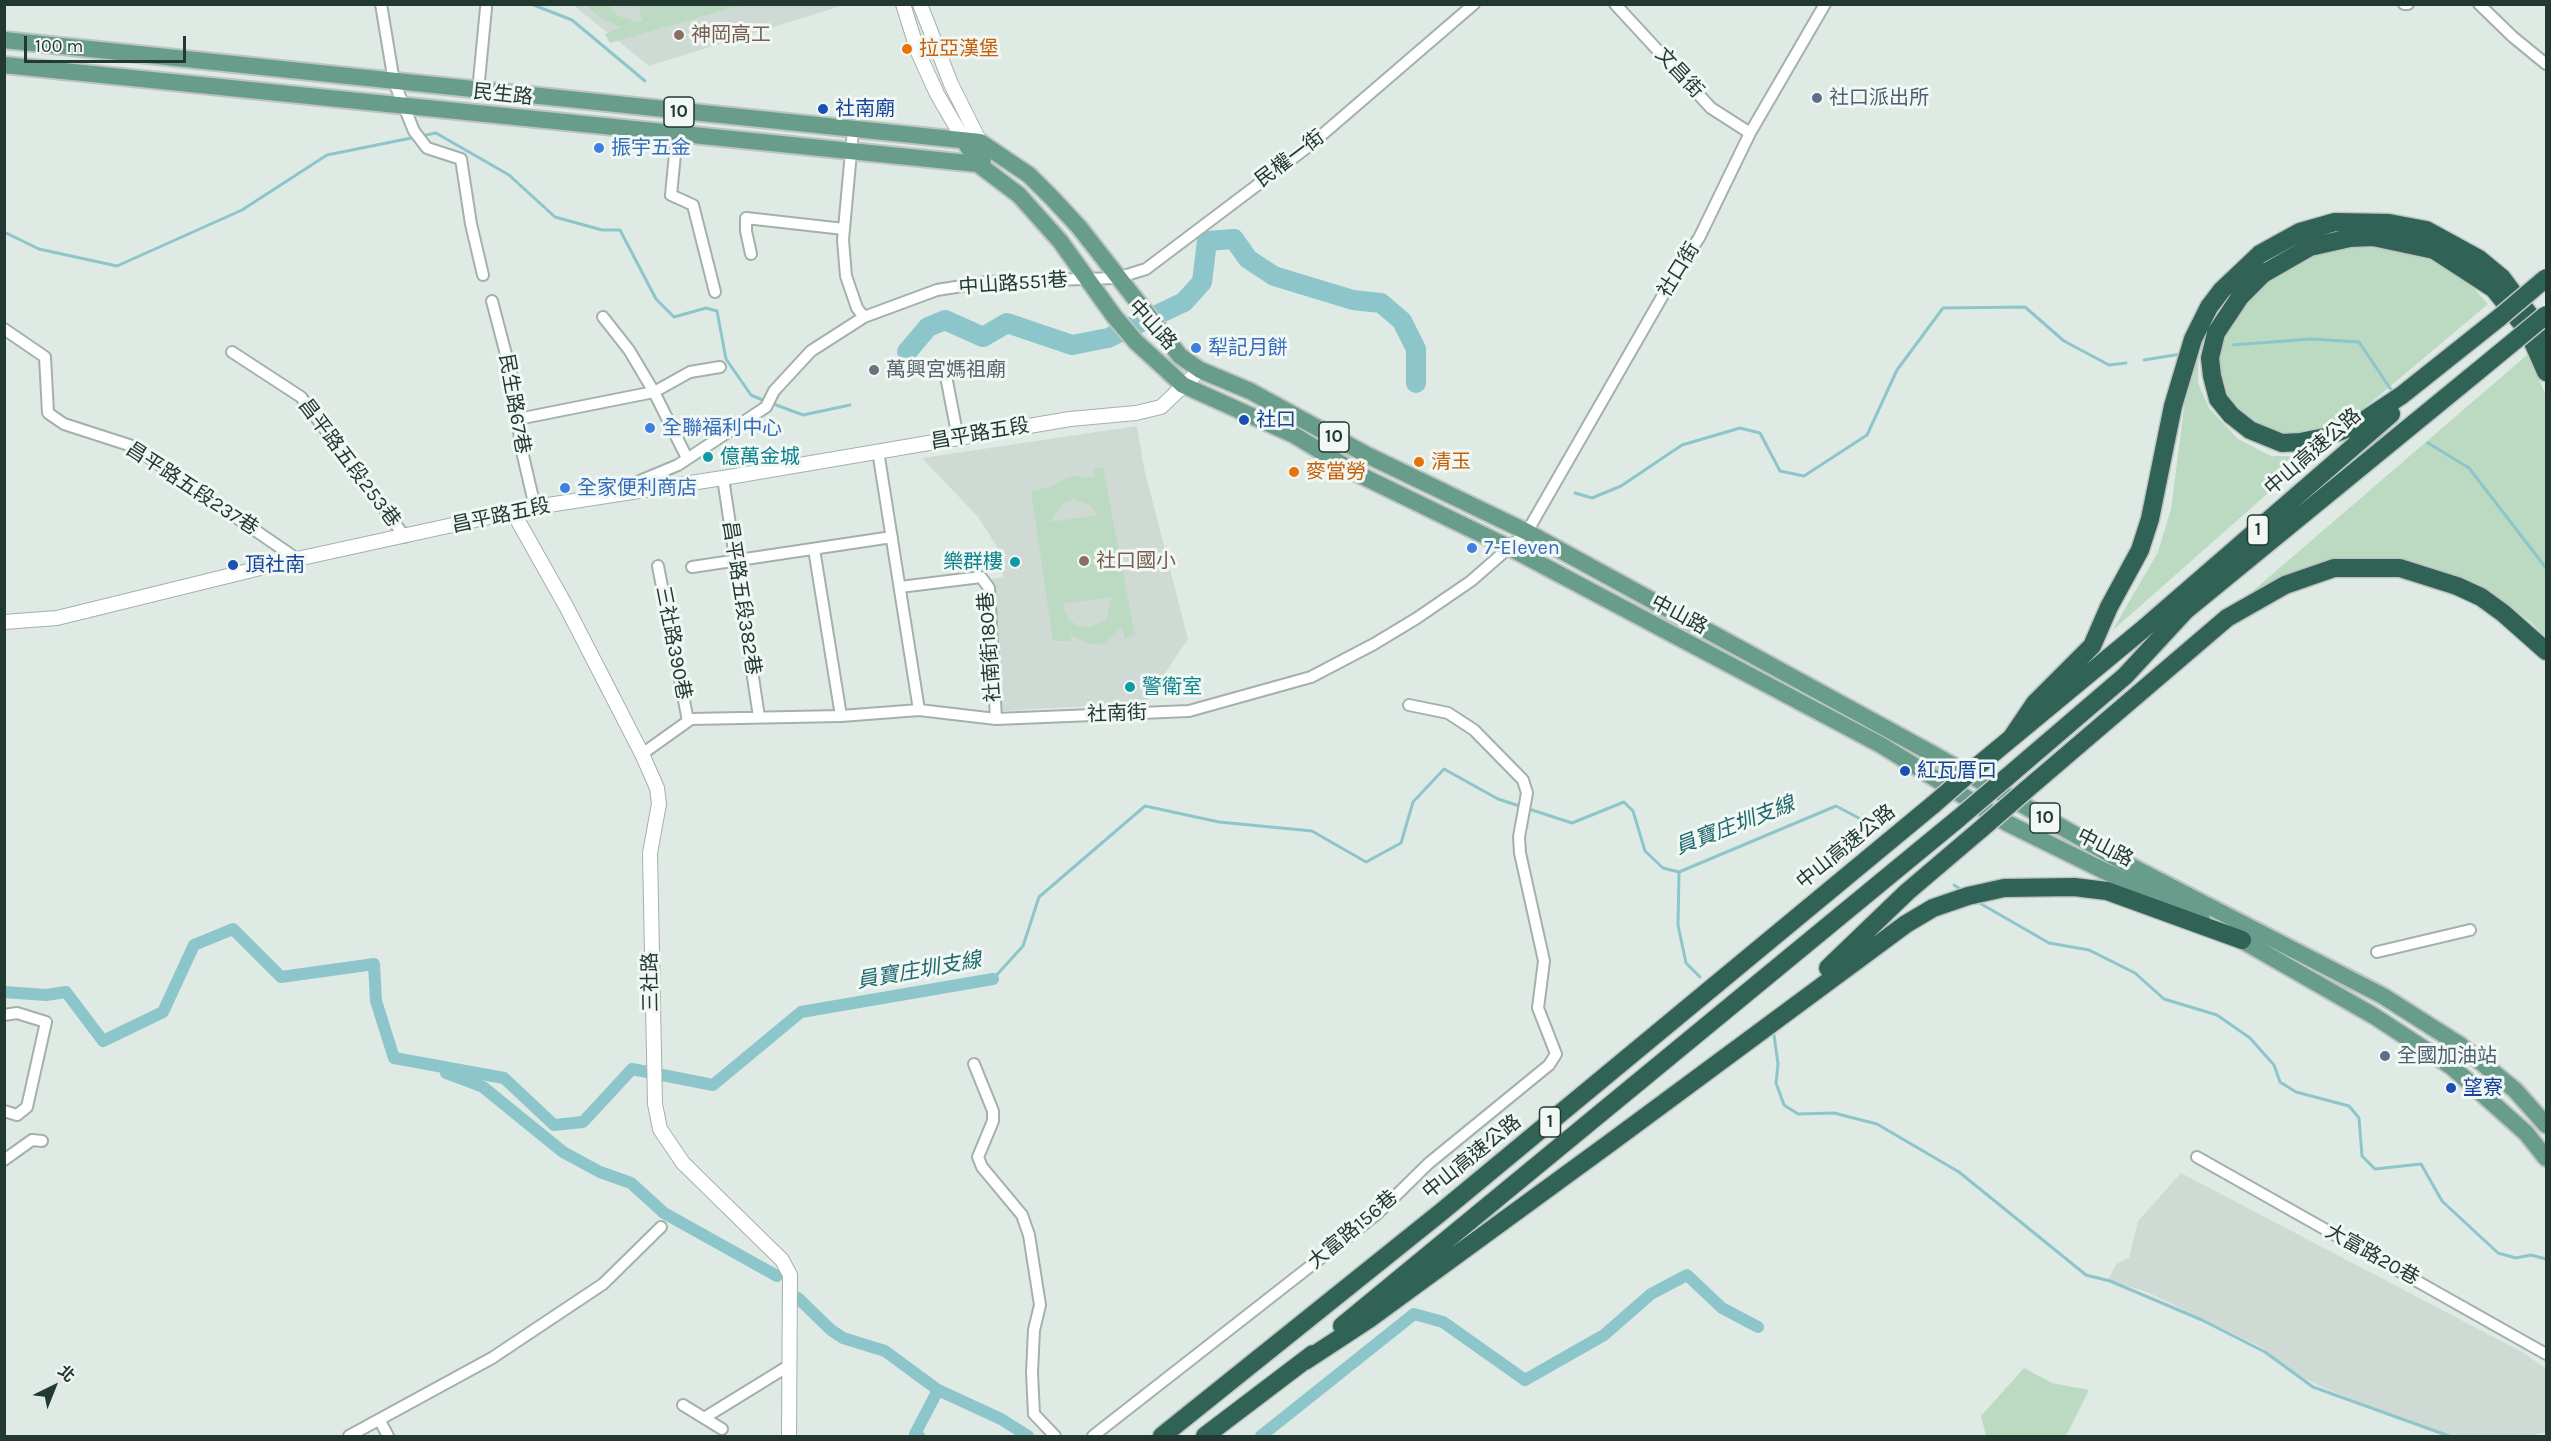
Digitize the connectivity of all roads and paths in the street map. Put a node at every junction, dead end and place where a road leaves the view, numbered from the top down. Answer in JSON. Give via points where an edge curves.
{"nodes":[{"id":1,"x":381,"y":4,"type":"edge"},
{"id":2,"x":903,"y":4,"type":"edge"},
{"id":3,"x":920,"y":4,"type":"edge"},
{"id":4,"x":1615,"y":4,"type":"edge"},
{"id":5,"x":1825,"y":4,"type":"edge"},
{"id":6,"x":2479,"y":4,"type":"edge"},
{"id":7,"x":1474,"y":5,"type":"edge"},
{"id":8,"x":486,"y":8,"type":"dead end"},
{"id":9,"x":4,"y":40,"type":"edge"},
{"id":10,"x":2547,"y":64,"type":"edge"},
{"id":11,"x":4,"y":65,"type":"edge"},
{"id":12,"x":394,"y":82,"type":"junction"},
{"id":13,"x":478,"y":91,"type":"junction"},
{"id":14,"x":402,"y":106,"type":"junction"},
{"id":15,"x":853,"y":130,"type":"junction"},
{"id":16,"x":1750,"y":133,"type":"junction"},
{"id":17,"x":677,"y":134,"type":"junction"},
{"id":18,"x":979,"y":144,"type":"junction"},
{"id":19,"x":851,"y":151,"type":"junction"},
{"id":20,"x":978,"y":164,"type":"junction"},
{"id":21,"x":844,"y":228,"type":"junction"},
{"id":22,"x":751,"y":254,"type":"dead end"},
{"id":23,"x":483,"y":275,"type":"dead end"},
{"id":24,"x":1117,"y":278,"type":"junction"},
{"id":25,"x":2547,"y":278,"type":"edge"},
{"id":26,"x":1088,"y":279,"type":"junction"},
{"id":27,"x":715,"y":292,"type":"dead end"},
{"id":28,"x":492,"y":301,"type":"dead end"},
{"id":29,"x":2547,"y":315,"type":"edge"},
{"id":30,"x":864,"y":316,"type":"junction"},
{"id":31,"x":603,"y":317,"type":"dead end"},
{"id":32,"x":2500,"y":317,"type":"junction"},
{"id":33,"x":4,"y":328,"type":"edge"},
{"id":34,"x":2547,"y":343,"type":"edge"},
{"id":35,"x":232,"y":352,"type":"dead end"},
{"id":36,"x":720,"y":367,"type":"dead end"},
{"id":37,"x":998,"y":367,"type":"dead end"},
{"id":38,"x":1200,"y":370,"type":"junction"},
{"id":39,"x":2547,"y":372,"type":"edge"},
{"id":40,"x":1183,"y":385,"type":"junction"},
{"id":41,"x":654,"y":392,"type":"junction"},
{"id":42,"x":518,"y":419,"type":"junction"},
{"id":43,"x":958,"y":438,"type":"junction"},
{"id":44,"x":878,"y":451,"type":"junction"},
{"id":45,"x":687,"y":458,"type":"junction"},
{"id":46,"x":723,"y":478,"type":"junction"},
{"id":47,"x":608,"y":495,"type":"junction"},
{"id":48,"x":535,"y":507,"type":"junction"},
{"id":49,"x":513,"y":512,"type":"junction"},
{"id":50,"x":1527,"y":532,"type":"junction"},
{"id":51,"x":405,"y":537,"type":"junction"},
{"id":52,"x":892,"y":537,"type":"junction"},
{"id":53,"x":1510,"y":548,"type":"junction"},
{"id":54,"x":814,"y":549,"type":"junction"},
{"id":55,"x":297,"y":559,"type":"junction"},
{"id":56,"x":736,"y":561,"type":"junction"},
{"id":57,"x":658,"y":566,"type":"dead end"},
{"id":58,"x":692,"y":567,"type":"dead end"},
{"id":59,"x":900,"y":587,"type":"junction"},
{"id":60,"x":4,"y":622,"type":"edge"},
{"id":61,"x":2547,"y":651,"type":"edge"},
{"id":62,"x":1409,"y":705,"type":"dead end"},
{"id":63,"x":919,"y":710,"type":"junction"},
{"id":64,"x":841,"y":716,"type":"junction"},
{"id":65,"x":759,"y":717,"type":"junction"},
{"id":66,"x":996,"y":719,"type":"junction"},
{"id":67,"x":688,"y":721,"type":"junction"},
{"id":68,"x":2012,"y":737,"type":"junction"},
{"id":69,"x":642,"y":754,"type":"junction"},
{"id":70,"x":2470,"y":930,"type":"dead end"},
{"id":71,"x":2242,"y":940,"type":"junction"},
{"id":72,"x":2377,"y":952,"type":"dead end"},
{"id":73,"x":4,"y":1015,"type":"edge"},
{"id":74,"x":1755,"y":1034,"type":"junction"},
{"id":75,"x":974,"y":1064,"type":"dead end"},
{"id":76,"x":4,"y":1111,"type":"edge"},
{"id":77,"x":2547,"y":1125,"type":"edge"},
{"id":78,"x":42,"y":1141,"type":"dead end"},
{"id":79,"x":2197,"y":1157,"type":"dead end"},
{"id":80,"x":2547,"y":1158,"type":"edge"},
{"id":81,"x":4,"y":1160,"type":"edge"},
{"id":82,"x":661,"y":1227,"type":"dead end"},
{"id":83,"x":2547,"y":1354,"type":"edge"},
{"id":84,"x":1305,"y":1361,"type":"junction"},
{"id":85,"x":790,"y":1365,"type":"junction"},
{"id":86,"x":682,"y":1405,"type":"dead end"},
{"id":87,"x":704,"y":1418,"type":"junction"},
{"id":88,"x":380,"y":1422,"type":"junction"},
{"id":89,"x":722,"y":1429,"type":"dead end"},
{"id":90,"x":349,"y":1437,"type":"edge"},
{"id":91,"x":388,"y":1437,"type":"edge"},
{"id":92,"x":789,"y":1437,"type":"edge"},
{"id":93,"x":1055,"y":1437,"type":"edge"},
{"id":94,"x":1093,"y":1437,"type":"edge"},
{"id":95,"x":1162,"y":1437,"type":"edge"},
{"id":96,"x":1205,"y":1437,"type":"edge"}],
"edges":[{"from":1,"to":12,"type":"street"},
{"from":2,"to":18,"type":"street","name":"中山路","via":[[928,73]]},
{"from":3,"to":18,"type":"street","name":"中山路"},
{"from":4,"to":16,"type":"street","name":"文昌街","via":[[1711,108]]},
{"from":5,"to":16,"type":"street","name":"社口街"},
{"from":6,"to":10,"type":"street"},
{"from":7,"to":24,"type":"street","name":"民權一街","via":[[1309,146],[1146,269]]},
{"from":8,"to":13,"type":"street"},
{"from":9,"to":12,"type":"main road","name":"民生路","number":"10"},
{"from":11,"to":14,"type":"main road","name":"民生路","number":"10"},
{"from":12,"to":13,"type":"main road","name":"民生路","number":"10"},
{"from":12,"to":14,"type":"street"},
{"from":13,"to":15,"type":"main road","name":"民生路","number":"10"},
{"from":14,"to":17,"type":"main road","name":"民生路","number":"10"},
{"from":14,"to":23,"type":"street","via":[[427,148],[461,159]]},
{"from":15,"to":18,"type":"main road","name":"民生路","number":"10"},
{"from":15,"to":19,"type":"street"},
{"from":16,"to":50,"type":"street","name":"社口街","via":[[1699,238]]},
{"from":17,"to":19,"type":"main road","name":"民生路","number":"10"},
{"from":17,"to":27,"type":"street","via":[[671,195],[693,206]]},
{"from":18,"to":20,"type":"main road","name":"中山路","number":"10"},
{"from":18,"to":20,"type":"main road"},
{"from":18,"to":24,"type":"main road","name":"中山路","number":"10","via":[[1029,175],[1079,227]]},
{"from":19,"to":20,"type":"main road","name":"民生路","number":"10"},
{"from":19,"to":21,"type":"street"},
{"from":20,"to":26,"type":"main road","name":"中山路","number":"10","via":[[1019,195]]},
{"from":21,"to":22,"type":"street","via":[[746,219]]},
{"from":21,"to":30,"type":"street","via":[[846,276],[857,308]]},
{"from":24,"to":26,"type":"street","name":"民權一街"},
{"from":24,"to":38,"type":"main road","name":"中山路","number":"10","via":[[1180,356]]},
{"from":25,"to":32,"type":"highway","name":"中山高速公路","number":"1","bridge":true},
{"from":26,"to":30,"type":"street","name":"中山路551巷","via":[[987,282],[937,290]]},
{"from":26,"to":40,"type":"main road","name":"中山路","number":"10","via":[[1125,329]]},
{"from":28,"to":42,"type":"street","name":"民生路67巷","via":[[513,381]]},
{"from":29,"to":84,"type":"highway","name":"中山高速公路","number":"1","bridge":true,"via":[[2186,610],[2125,676],[2006,778],[1357,1312]]},
{"from":30,"to":45,"type":"street","name":"中山路551巷","via":[[811,351],[774,391],[766,408]]},
{"from":31,"to":41,"type":"street"},
{"from":32,"to":39,"type":"highway","via":[[2357,425],[2300,442],[2282,443],[2250,430],[2231,416],[2218,399],[2212,376],[2210,358],[2216,333],[2240,297],[2263,274],[2310,247],[2373,237],[2434,250],[2494,289],[2528,331]]},
{"from":32,"to":68,"type":"highway","name":"中山高速公路","number":"1","via":[[2151,622]]},
{"from":33,"to":55,"type":"street","name":"昌平路五段237巷","via":[[45,357],[48,413],[64,424],[132,446]]},
{"from":34,"to":68,"type":"highway","via":[[2502,278],[2479,259],[2426,230],[2389,223],[2335,222],[2300,232],[2260,254],[2222,290],[2193,339],[2173,406],[2140,550],[2092,646],[2035,703]]},
{"from":35,"to":51,"type":"street","name":"昌平路五段253巷","via":[[301,397]]},
{"from":36,"to":41,"type":"street","via":[[690,372]]},
{"from":37,"to":43,"type":"street","via":[[983,370],[983,365],[945,371]]},
{"from":38,"to":40,"type":"street","name":"昌平路五段"},
{"from":38,"to":50,"type":"main road","name":"中山路","number":"10"},
{"from":40,"to":43,"type":"street","name":"昌平路五段","via":[[1161,407]]},
{"from":40,"to":53,"type":"main road","name":"中山路","number":"10","via":[[1294,435],[1360,475]]},
{"from":41,"to":42,"type":"street"},
{"from":41,"to":45,"type":"street"},
{"from":42,"to":48,"type":"street","name":"民生路67巷"},
{"from":43,"to":44,"type":"street","name":"昌平路五段"},
{"from":44,"to":46,"type":"street","name":"昌平路五段"},
{"from":44,"to":52,"type":"street"},
{"from":45,"to":47,"type":"street","name":"中山路551巷"},
{"from":46,"to":47,"type":"street","name":"昌平路五段"},
{"from":46,"to":56,"type":"street","name":"昌平路五段382巷"},
{"from":47,"to":48,"type":"street","name":"昌平路五段"},
{"from":48,"to":49,"type":"street","name":"昌平路五段"},
{"from":49,"to":51,"type":"street","name":"昌平路五段"},
{"from":49,"to":69,"type":"street","name":"三社路"},
{"from":50,"to":53,"type":"street","name":"社南街"},
{"from":50,"to":77,"type":"main road","name":"中山路","number":"10","via":[[2126,863],[2383,996],[2460,1045],[2515,1090]]},
{"from":51,"to":55,"type":"street","name":"昌平路五段"},
{"from":52,"to":54,"type":"street"},
{"from":52,"to":59,"type":"street"},
{"from":53,"to":66,"type":"street","name":"社南街","via":[[1417,618],[1311,677],[1189,711]]},
{"from":53,"to":71,"type":"main road","name":"中山路","number":"10","via":[[1881,746],[2007,823]]},
{"from":54,"to":56,"type":"street"},
{"from":54,"to":64,"type":"street"},
{"from":55,"to":60,"type":"street","name":"昌平路五段","via":[[57,618]]},
{"from":56,"to":58,"type":"street"},
{"from":56,"to":65,"type":"street","name":"昌平路五段382巷"},
{"from":57,"to":67,"type":"street","name":"三社路390巷"},
{"from":59,"to":63,"type":"street"},
{"from":59,"to":66,"type":"street","name":"社南街180巷","via":[[981,577],[989,588]]},
{"from":61,"to":74,"type":"highway","bridge":true,"via":[[2481,597],[2400,568],[2334,568],[2284,585],[2227,618],[1907,892]]},
{"from":62,"to":94,"type":"street","name":"大富路156巷","via":[[1448,713],[1474,730],[1523,780],[1527,793],[1520,853],[1544,961],[1538,1008],[1556,1054],[1549,1065],[1429,1163],[1377,1214]]},
{"from":63,"to":64,"type":"street","name":"社南街"},
{"from":63,"to":66,"type":"street","name":"社南街"},
{"from":64,"to":65,"type":"street","name":"社南街"},
{"from":65,"to":67,"type":"street","name":"社南街"},
{"from":67,"to":69,"type":"street"},
{"from":68,"to":95,"type":"highway","name":"中山高速公路","number":"1","bridge":true,"via":[[1440,1214]]},
{"from":69,"to":85,"type":"street","name":"三社路","via":[[657,788],[659,804],[650,853],[650,878],[653,1066],[660,1129],[683,1163],[782,1260],[790,1275]]},
{"from":70,"to":72,"type":"street"},
{"from":71,"to":74,"type":"highway","via":[[2107,891],[2074,886],[2004,888],[1942,905],[1906,924]]},
{"from":71,"to":80,"type":"main road","name":"中山路","number":"10","via":[[2374,1016],[2452,1067],[2526,1133]]},
{"from":73,"to":76,"type":"street","via":[[17,1012],[46,1022],[27,1107],[17,1114]]},
{"from":74,"to":84,"type":"highway","via":[[1369,1319]]},
{"from":75,"to":93,"type":"street","via":[[993,1111],[993,1121],[978,1157],[1022,1215],[1029,1235],[1040,1305],[1034,1330],[1034,1414]]},
{"from":78,"to":81,"type":"street","via":[[32,1140]]},
{"from":79,"to":83,"type":"street","name":"大富路20巷"},
{"from":82,"to":88,"type":"street","via":[[603,1284],[492,1358]]},
{"from":84,"to":96,"type":"highway","name":"中山高速公路","number":"1"},
{"from":85,"to":87,"type":"street"},
{"from":85,"to":92,"type":"street","name":"三社路"},
{"from":86,"to":87,"type":"street"},
{"from":87,"to":89,"type":"street"},
{"from":88,"to":90,"type":"street"},
{"from":88,"to":91,"type":"street"}]}
